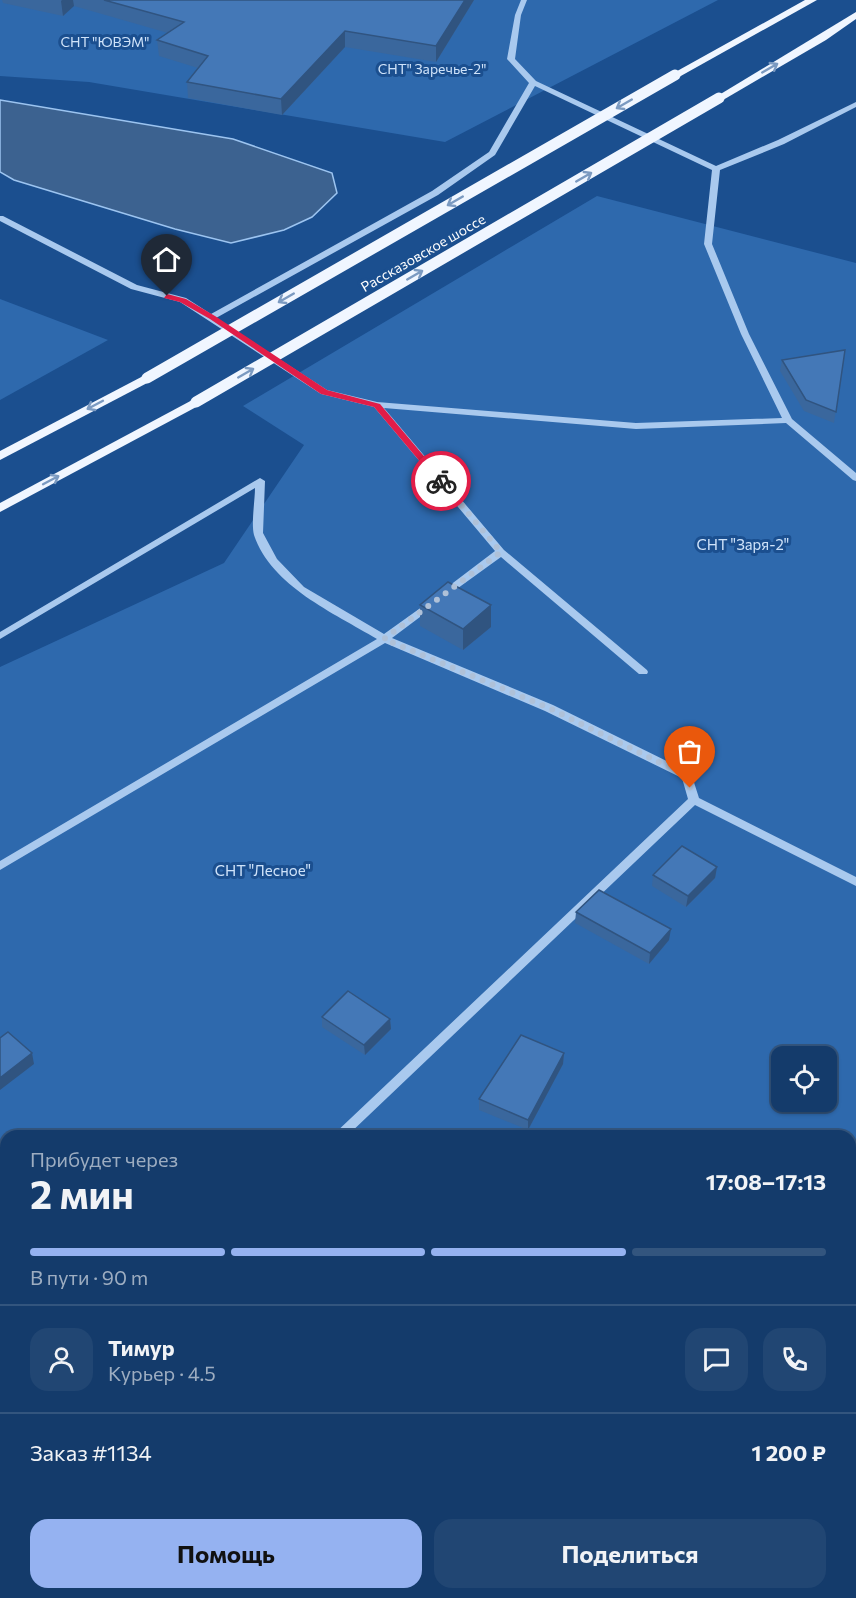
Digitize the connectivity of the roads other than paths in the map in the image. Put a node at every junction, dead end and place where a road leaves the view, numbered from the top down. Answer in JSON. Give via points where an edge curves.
{"nodes":[{"id":1,"x":524,"y":0,"type":"edge"},
{"id":2,"x":812,"y":0,"type":"edge"},
{"id":3,"x":856,"y":15,"type":"edge"},
{"id":4,"x":533,"y":84,"type":"junction"},
{"id":5,"x":856,"y":104,"type":"edge"},
{"id":6,"x":716,"y":169,"type":"junction"},
{"id":7,"x":0,"y":218,"type":"edge"},
{"id":8,"x":212,"y":317,"type":"junction"},
{"id":9,"x":377,"y":405,"type":"junction"},
{"id":10,"x":788,"y":420,"type":"junction"},
{"id":11,"x":0,"y":456,"type":"edge"},
{"id":12,"x":856,"y":478,"type":"edge"},
{"id":13,"x":0,"y":508,"type":"edge"},
{"id":14,"x":501,"y":552,"type":"junction"},
{"id":15,"x":0,"y":636,"type":"edge"},
{"id":16,"x":384,"y":639,"type":"junction"},
{"id":17,"x":643,"y":672,"type":"dead end"},
{"id":18,"x":694,"y":800,"type":"junction"},
{"id":19,"x":0,"y":866,"type":"edge"},
{"id":20,"x":856,"y":882,"type":"edge"},
{"id":21,"x":344,"y":1130,"type":"edge"}],
"edges":[{"from":1,"to":4,"type":"street","via":[[511,59]]},
{"from":2,"to":11,"type":"main road","name":"Рассказовское шоссе","one_way":true,"bridge":true,"via":[[147,378]]},
{"from":13,"to":3,"type":"main road","name":"Рассказовское шоссе","one_way":true,"bridge":true,"via":[[196,402]]},
{"from":4,"to":6,"type":"street"},
{"from":4,"to":8,"type":"street","via":[[492,153],[435,193]]},
{"from":5,"to":6,"type":"street"},
{"from":6,"to":10,"type":"street","via":[[708,244],[745,334]]},
{"from":7,"to":8,"type":"street","via":[[134,287],[183,300]]},
{"from":8,"to":9,"type":"street","via":[[324,392]]},
{"from":9,"to":10,"type":"street","via":[[636,426]]},
{"from":9,"to":14,"type":"street"},
{"from":10,"to":12,"type":"street"},
{"from":14,"to":16,"type":"street"},
{"from":14,"to":17,"type":"street"},
{"from":15,"to":16,"type":"street","via":[[260,481],[258,533],[273,561],[301,589]]},
{"from":16,"to":18,"type":"street","via":[[549,708],[687,776]]},
{"from":16,"to":19,"type":"street"},
{"from":18,"to":20,"type":"street"},
{"from":18,"to":21,"type":"street"}]}
